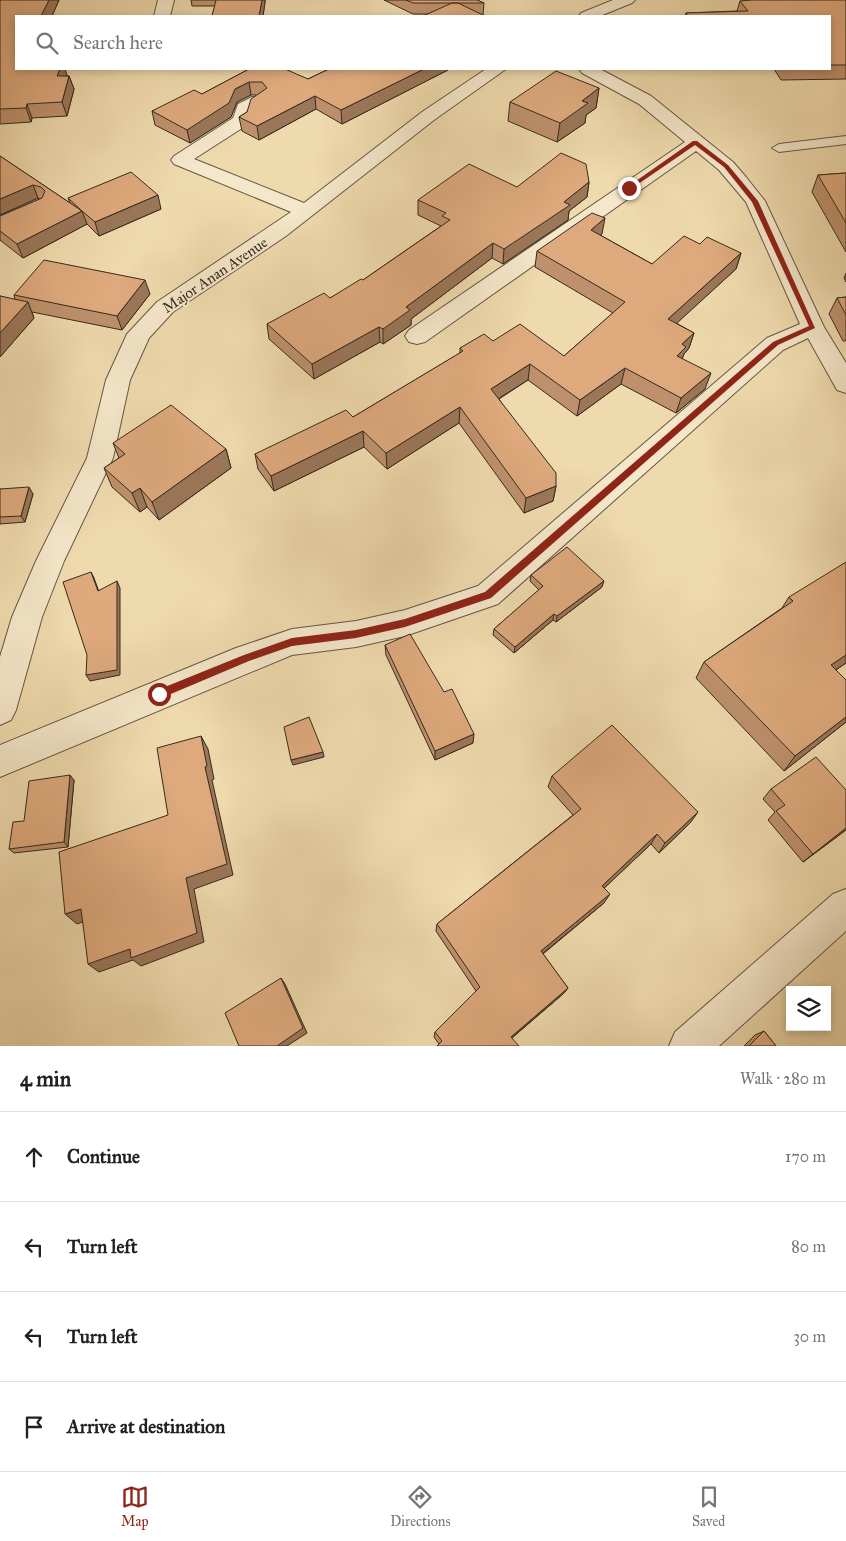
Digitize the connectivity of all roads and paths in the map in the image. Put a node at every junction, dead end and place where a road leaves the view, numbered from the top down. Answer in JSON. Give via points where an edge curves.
{"nodes":[{"id":1,"x":166,"y":0,"type":"edge"},
{"id":2,"x":627,"y":0,"type":"edge"},
{"id":3,"x":162,"y":15,"type":"edge"},
{"id":4,"x":590,"y":15,"type":"edge"},
{"id":5,"x":496,"y":70,"type":"edge"},
{"id":6,"x":590,"y":70,"type":"edge"},
{"id":7,"x":258,"y":101,"type":"edge"},
{"id":8,"x":846,"y":140,"type":"edge"},
{"id":9,"x":695,"y":143,"type":"junction"},
{"id":10,"x":778,"y":148,"type":"dead end"},
{"id":11,"x":306,"y":211,"type":"junction"},
{"id":12,"x":813,"y":327,"type":"junction"},
{"id":13,"x":417,"y":336,"type":"dead end"},
{"id":14,"x":846,"y":384,"type":"edge"},
{"id":15,"x":0,"y":710,"type":"edge"},
{"id":16,"x":0,"y":761,"type":"edge"},
{"id":17,"x":846,"y":907,"type":"edge"},
{"id":18,"x":689,"y":1046,"type":"edge"}],
"edges":[{"from":1,"to":3,"type":"street"},
{"from":2,"to":4,"type":"street"},
{"from":5,"to":11,"type":"street","name":"Major Anan Avenue","via":[[428,116]]},
{"from":6,"to":9,"type":"street","via":[[645,100]]},
{"from":7,"to":11,"type":"street","via":[[244,108],[241,122],[181,160]]},
{"from":8,"to":10,"type":"lane"},
{"from":9,"to":12,"type":"street","via":[[726,166],[755,201]]},
{"from":9,"to":13,"type":"street"},
{"from":11,"to":15,"type":"street","name":"Major Anan Avenue","via":[[165,307],[139,334],[118,380],[100,458],[27,617]]},
{"from":12,"to":14,"type":"street"},
{"from":12,"to":16,"type":"street","via":[[775,344],[488,595],[405,623],[356,634],[292,642]]},
{"from":17,"to":18,"type":"street"}]}
